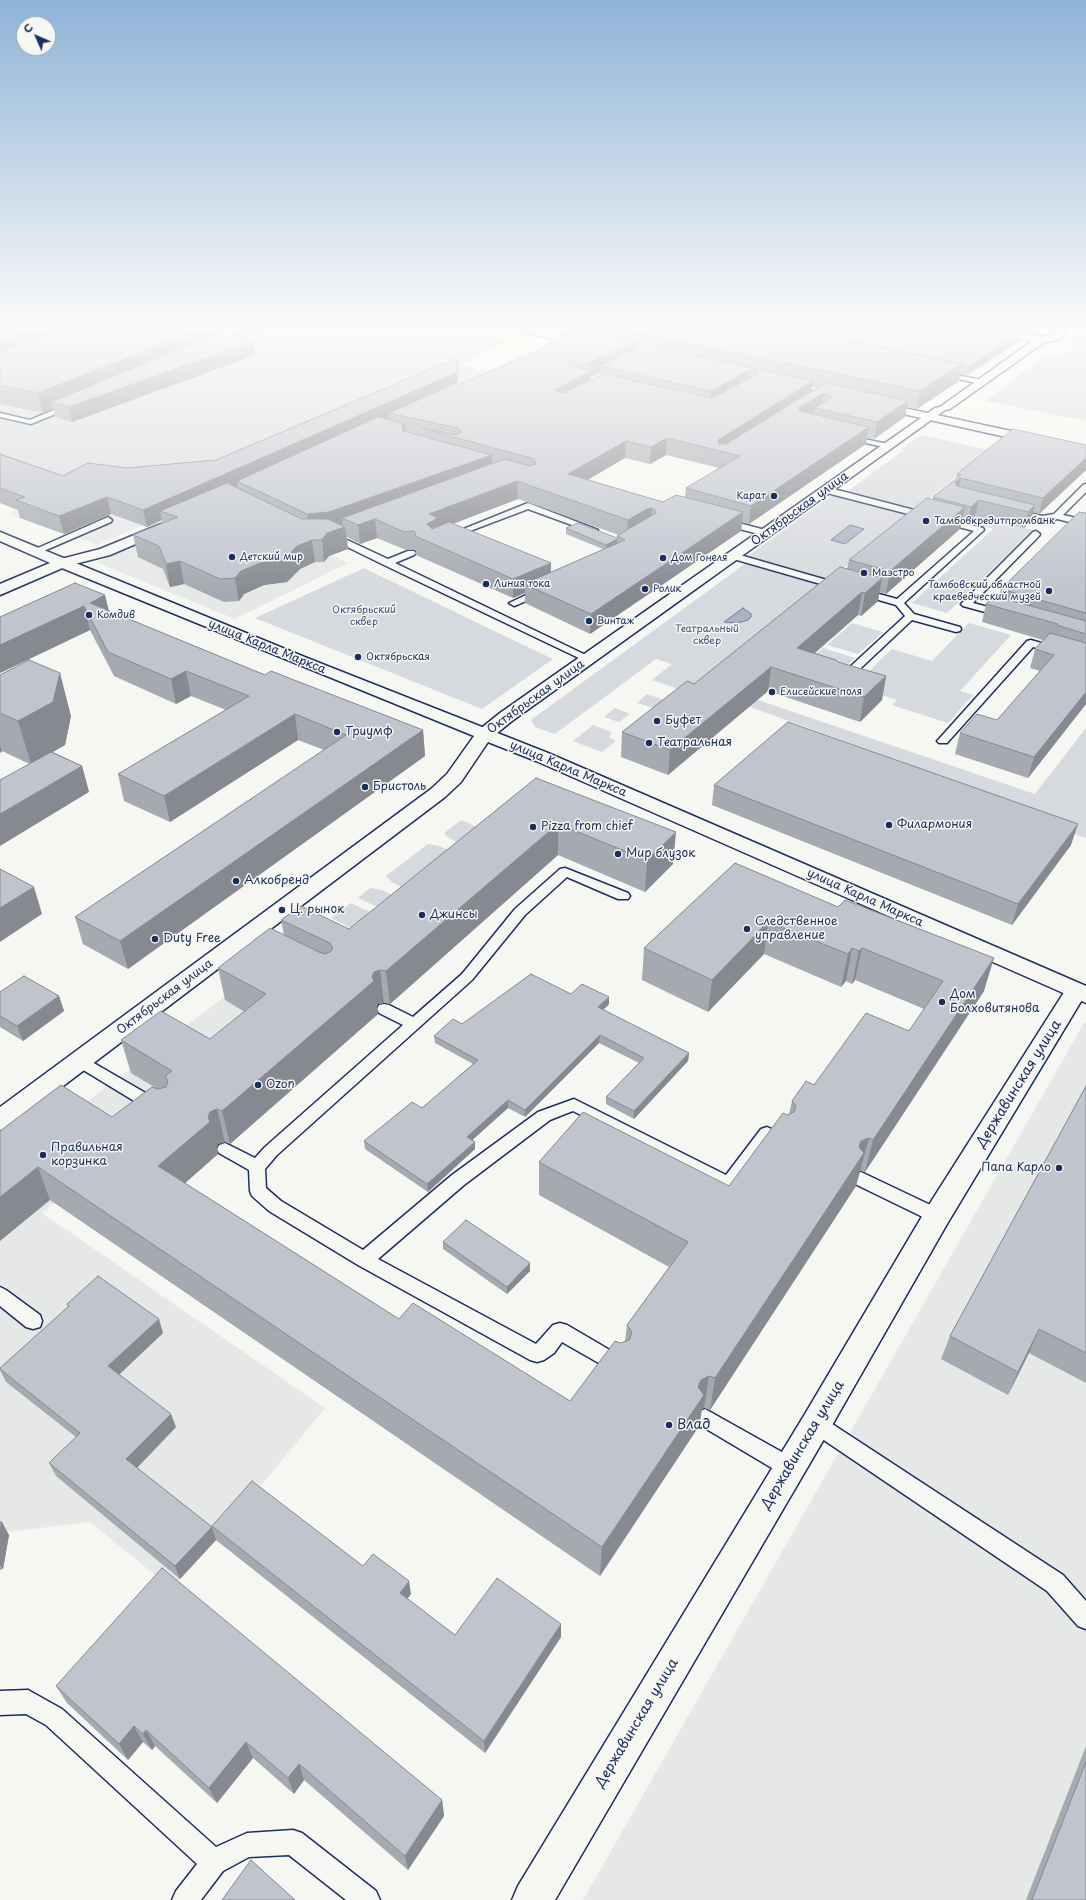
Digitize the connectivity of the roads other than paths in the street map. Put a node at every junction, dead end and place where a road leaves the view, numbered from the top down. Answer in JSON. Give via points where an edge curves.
{"nodes":[{"id":1,"x":14,"y":418,"type":"edge"},
{"id":2,"x":42,"y":418,"type":"edge"},
{"id":3,"x":928,"y":418,"type":"edge"},
{"id":4,"x":963,"y":418,"type":"edge"},
{"id":5,"x":970,"y":418,"type":"edge"},
{"id":6,"x":839,"y":435,"type":"edge"},
{"id":7,"x":1086,"y":442,"type":"edge"},
{"id":8,"x":888,"y":446,"type":"junction"},
{"id":9,"x":1086,"y":451,"type":"edge"},
{"id":10,"x":1086,"y":487,"type":"edge"},
{"id":11,"x":826,"y":490,"type":"junction"},
{"id":12,"x":1003,"y":510,"type":"edge"},
{"id":13,"x":1057,"y":516,"type":"junction"},
{"id":14,"x":108,"y":520,"type":"edge"},
{"id":15,"x":716,"y":520,"type":"edge"},
{"id":16,"x":177,"y":521,"type":"edge"},
{"id":17,"x":1086,"y":523,"type":"edge"},
{"id":18,"x":347,"y":531,"type":"edge"},
{"id":19,"x":602,"y":533,"type":"edge"},
{"id":20,"x":766,"y":533,"type":"junction"},
{"id":21,"x":1036,"y":534,"type":"dead end"},
{"id":22,"x":0,"y":536,"type":"edge"},
{"id":23,"x":332,"y":536,"type":"junction"},
{"id":24,"x":320,"y":537,"type":"edge"},
{"id":25,"x":470,"y":541,"type":"edge"},
{"id":26,"x":36,"y":551,"type":"junction"},
{"id":27,"x":411,"y":553,"type":"edge"},
{"id":28,"x":733,"y":556,"type":"junction"},
{"id":29,"x":62,"y":563,"type":"junction"},
{"id":30,"x":387,"y":563,"type":"junction"},
{"id":31,"x":550,"y":587,"type":"edge"},
{"id":32,"x":0,"y":590,"type":"edge"},
{"id":33,"x":514,"y":603,"type":"edge"},
{"id":34,"x":899,"y":603,"type":"junction"},
{"id":35,"x":910,"y":616,"type":"junction"},
{"id":36,"x":1011,"y":616,"type":"edge"},
{"id":37,"x":956,"y":629,"type":"dead end"},
{"id":38,"x":589,"y":659,"type":"junction"},
{"id":39,"x":1086,"y":659,"type":"edge"},
{"id":40,"x":838,"y":684,"type":"edge"},
{"id":41,"x":485,"y":734,"type":"junction"},
{"id":42,"x":943,"y":741,"type":"dead end"},
{"id":43,"x":623,"y":896,"type":"dead end"},
{"id":44,"x":1081,"y":993,"type":"edge"},
{"id":45,"x":384,"y":1009,"type":"dead end"},
{"id":46,"x":414,"y":1024,"type":"junction"},
{"id":47,"x":80,"y":1061,"type":"junction"},
{"id":48,"x":168,"y":1114,"type":"edge"},
{"id":49,"x":0,"y":1120,"type":"edge"},
{"id":50,"x":781,"y":1140,"type":"edge"},
{"id":51,"x":225,"y":1149,"type":"dead end"},
{"id":52,"x":257,"y":1168,"type":"junction"},
{"id":53,"x":861,"y":1179,"type":"edge"},
{"id":54,"x":936,"y":1216,"type":"junction"},
{"id":55,"x":364,"y":1260,"type":"junction"},
{"id":56,"x":0,"y":1295,"type":"edge"},
{"id":57,"x":33,"y":1321,"type":"dead end"},
{"id":58,"x":618,"y":1365,"type":"edge"},
{"id":59,"x":705,"y":1418,"type":"dead end"},
{"id":60,"x":816,"y":1424,"type":"junction"},
{"id":61,"x":789,"y":1467,"type":"junction"},
{"id":62,"x":1086,"y":1618,"type":"edge"},
{"id":63,"x":0,"y":1703,"type":"edge"},
{"id":64,"x":214,"y":1862,"type":"junction"},
{"id":65,"x":185,"y":1900,"type":"edge"},
{"id":66,"x":367,"y":1900,"type":"edge"},
{"id":67,"x":532,"y":1900,"type":"edge"}],
"edges":[{"from":1,"to":2,"type":"lane","via":[[31,422]]},
{"from":3,"to":8,"type":"main road","name":"Октябрьская улица"},
{"from":4,"to":9,"type":"main road"},
{"from":5,"to":7,"type":"main road"},
{"from":6,"to":8,"type":"lane"},
{"from":8,"to":11,"type":"main road","name":"Октябрьская улица"},
{"from":10,"to":13,"type":"lane"},
{"from":11,"to":20,"type":"main road","name":"Октябрьская улица"},
{"from":11,"to":34,"type":"lane","via":[[980,530]]},
{"from":12,"to":13,"type":"lane","via":[[1042,519]]},
{"from":13,"to":17,"type":"lane"},
{"from":14,"to":26,"type":"lane"},
{"from":15,"to":20,"type":"lane"},
{"from":16,"to":29,"type":"main road","via":[[105,552]]},
{"from":18,"to":23,"type":"lane"},
{"from":19,"to":25,"type":"lane","via":[[528,506],[452,536]]},
{"from":20,"to":28,"type":"main road","name":"Октябрьская улица"},
{"from":21,"to":36,"type":"lane","via":[[966,604]]},
{"from":22,"to":26,"type":"main road","name":"улица Карла Маркса"},
{"from":23,"to":24,"type":"lane"},
{"from":23,"to":30,"type":"lane"},
{"from":26,"to":29,"type":"main road","name":"улица Карла Маркса"},
{"from":27,"to":30,"type":"lane"},
{"from":28,"to":34,"type":"lane"},
{"from":28,"to":38,"type":"main road","name":"Октябрьская улица"},
{"from":29,"to":32,"type":"main road"},
{"from":29,"to":41,"type":"main road","name":"улица Карла Маркса"},
{"from":30,"to":38,"type":"lane"},
{"from":31,"to":33,"type":"lane"},
{"from":34,"to":35,"type":"lane"},
{"from":35,"to":37,"type":"lane"},
{"from":35,"to":40,"type":"lane"},
{"from":38,"to":41,"type":"main road","name":"Октябрьская улица"},
{"from":39,"to":42,"type":"lane","via":[[1031,644]]},
{"from":41,"to":44,"type":"main road","name":"улица Карла Маркса"},
{"from":41,"to":47,"type":"main road","name":"Октябрьская улица","via":[[454,778],[438,794],[251,941]]},
{"from":43,"to":46,"type":"lane","via":[[565,872],[520,912],[467,977]]},
{"from":44,"to":54,"type":"main road","name":"Державинская улица"},
{"from":45,"to":46,"type":"lane"},
{"from":46,"to":52,"type":"lane","via":[[271,1151]]},
{"from":47,"to":48,"type":"lane"},
{"from":47,"to":49,"type":"main road","name":"Октябрьская улица"},
{"from":50,"to":55,"type":"lane","via":[[767,1133],[729,1184],[574,1105],[560,1109],[544,1116],[458,1180]]},
{"from":51,"to":52,"type":"lane"},
{"from":52,"to":55,"type":"lane","via":[[258,1191],[275,1206]]},
{"from":53,"to":54,"type":"lane"},
{"from":54,"to":60,"type":"main road","name":"Державинская улица"},
{"from":55,"to":58,"type":"lane","via":[[537,1354],[547,1347],[560,1331]]},
{"from":56,"to":57,"type":"lane"},
{"from":59,"to":61,"type":"lane"},
{"from":60,"to":61,"type":"main road","name":"Державинская улица"},
{"from":60,"to":62,"type":"lane","via":[[1055,1583]]},
{"from":61,"to":67,"type":"main road","name":"Державинская улица"},
{"from":63,"to":64,"type":"lane","via":[[28,1702],[54,1717]]},
{"from":64,"to":65,"type":"lane"},
{"from":64,"to":66,"type":"lane","via":[[247,1845],[293,1842]]}]}
